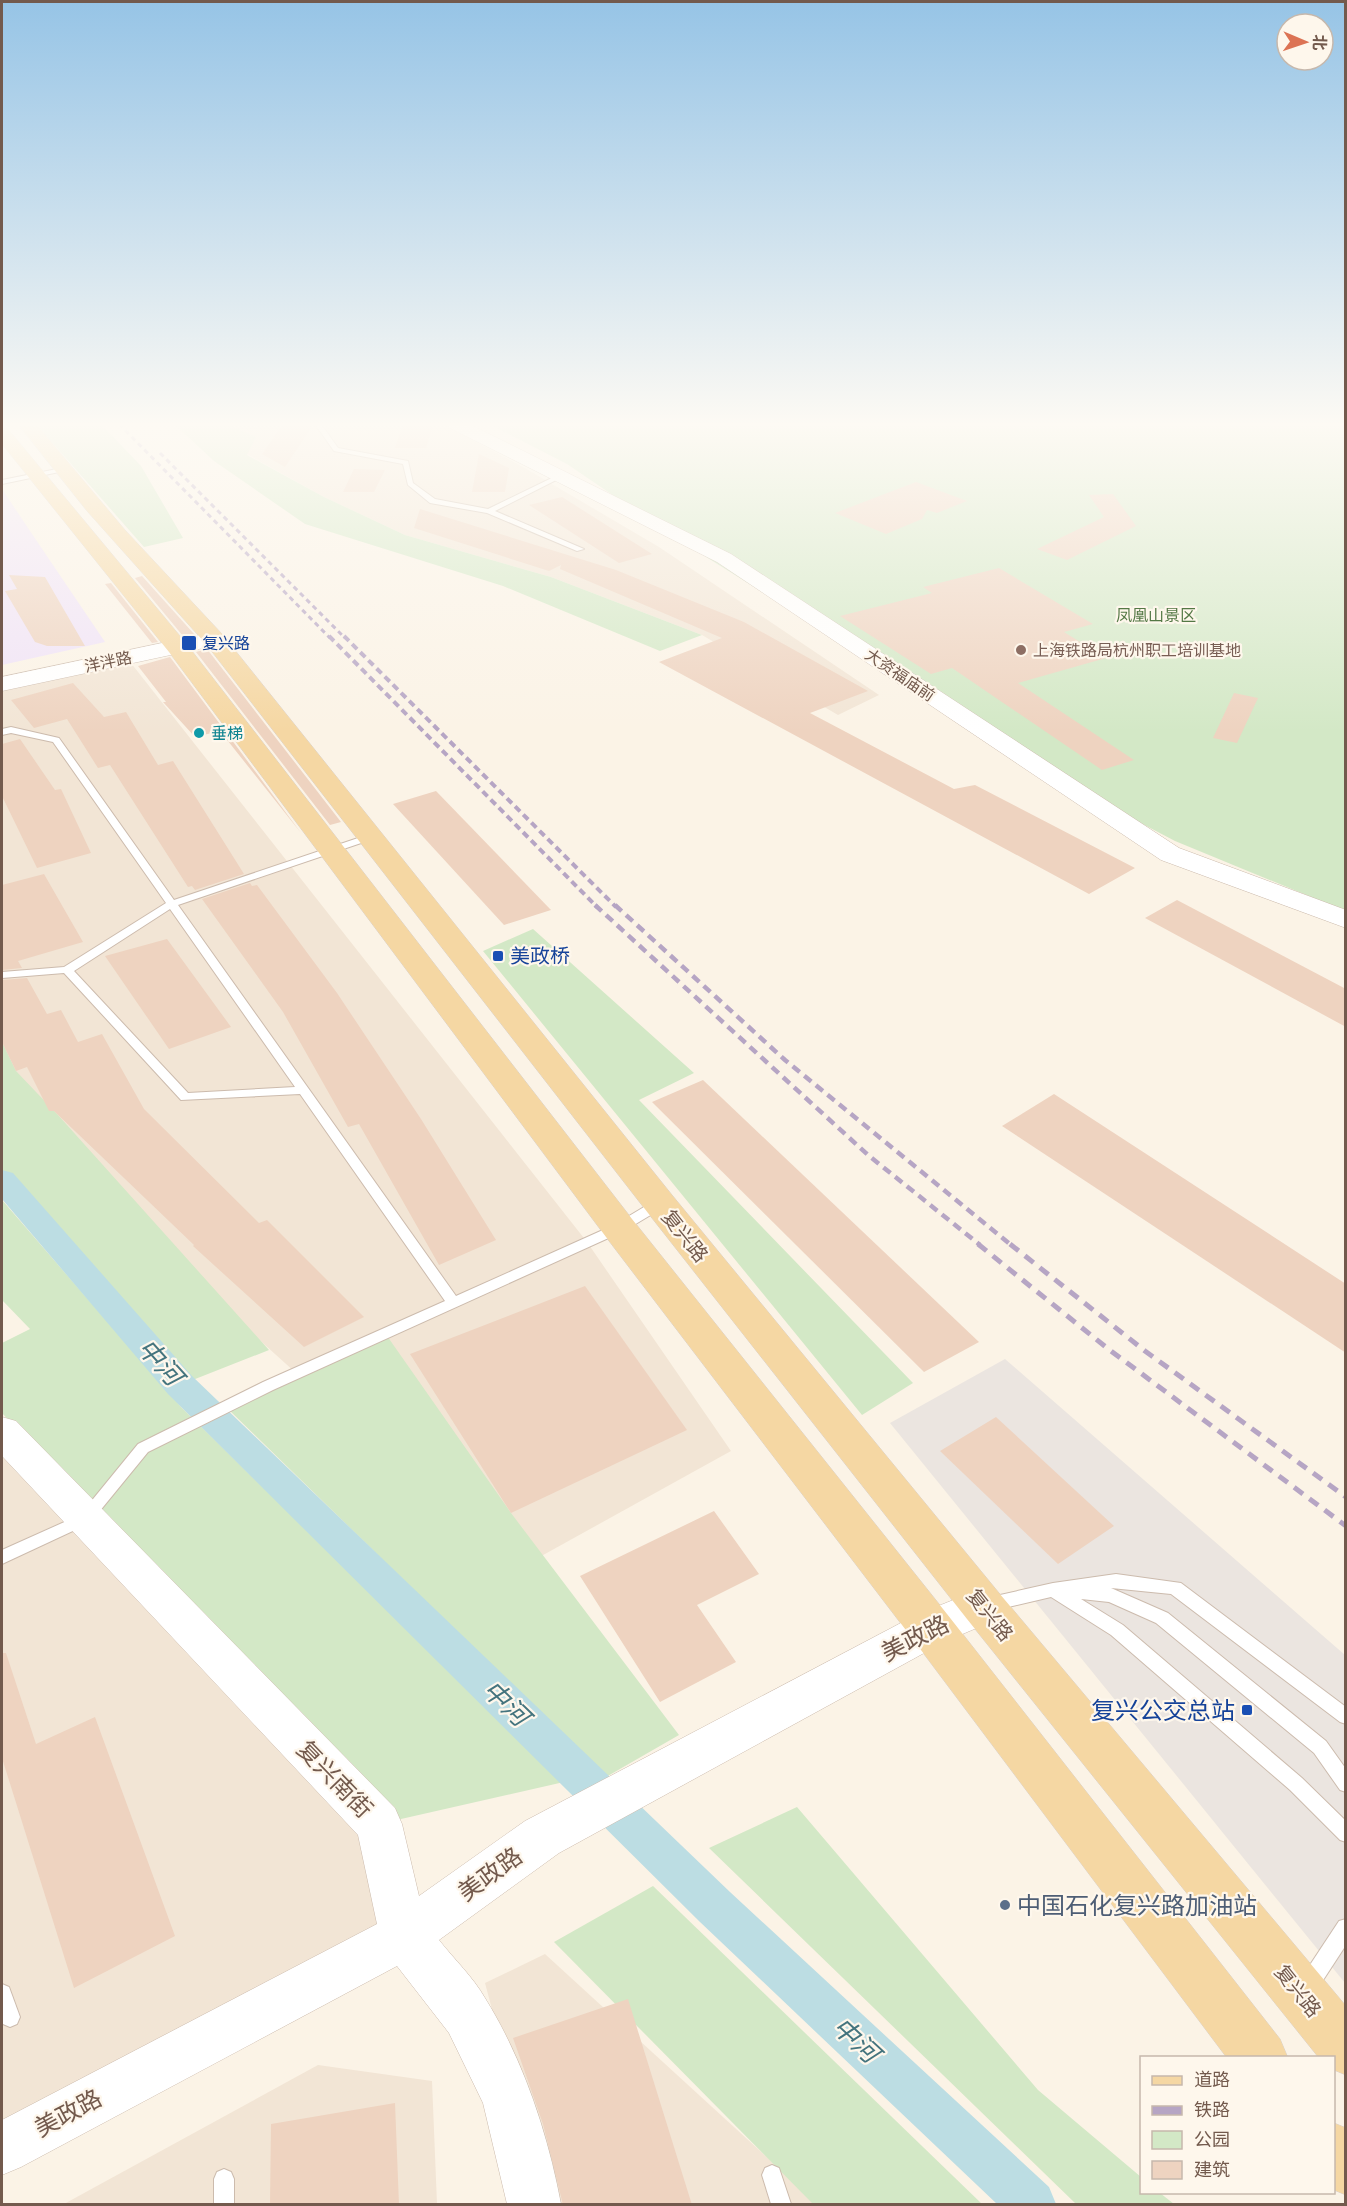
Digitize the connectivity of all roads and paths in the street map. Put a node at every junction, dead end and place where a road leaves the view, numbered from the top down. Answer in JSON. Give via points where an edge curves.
{"nodes":[{"id":1,"x":88,"y":527,"type":"edge"},
{"id":2,"x":105,"y":527,"type":"edge"},
{"id":3,"x":527,"y":527,"type":"edge"},
{"id":4,"x":663,"y":527,"type":"edge"},
{"id":5,"x":580,"y":549,"type":"dead end"},
{"id":6,"x":214,"y":639,"type":"junction"},
{"id":7,"x":177,"y":647,"type":"junction"},
{"id":8,"x":2,"y":684,"type":"edge"},
{"id":9,"x":2,"y":732,"type":"edge"},
{"id":10,"x":370,"y":837,"type":"junction"},
{"id":11,"x":332,"y":848,"type":"junction"},
{"id":12,"x":171,"y":904,"type":"junction"},
{"id":13,"x":1346,"y":920,"type":"edge"},
{"id":14,"x":67,"y":970,"type":"junction"},
{"id":15,"x":2,"y":975,"type":"edge"},
{"id":16,"x":303,"y":1090,"type":"junction"},
{"id":17,"x":660,"y":1204,"type":"junction"},
{"id":18,"x":619,"y":1228,"type":"junction"},
{"id":19,"x":453,"y":1302,"type":"junction"},
{"id":20,"x":2,"y":1432,"type":"edge"},
{"id":21,"x":85,"y":1519,"type":"junction"},
{"id":22,"x":2,"y":1557,"type":"edge"},
{"id":23,"x":1053,"y":1590,"type":"junction"},
{"id":24,"x":983,"y":1606,"type":"junction"},
{"id":25,"x":931,"y":1628,"type":"junction"},
{"id":26,"x":1346,"y":1717,"type":"edge"},
{"id":27,"x":1346,"y":1784,"type":"edge"},
{"id":28,"x":1346,"y":1834,"type":"edge"},
{"id":29,"x":1346,"y":1928,"type":"edge"},
{"id":30,"x":404,"y":1936,"type":"junction"},
{"id":31,"x":2,"y":1994,"type":"edge"},
{"id":32,"x":1302,"y":1995,"type":"junction"},
{"id":33,"x":10,"y":2017,"type":"dead end"},
{"id":34,"x":1346,"y":2048,"type":"edge"},
{"id":35,"x":1259,"y":2056,"type":"edge"},
{"id":36,"x":2,"y":2148,"type":"edge"},
{"id":37,"x":1335,"y":2152,"type":"edge"},
{"id":38,"x":1346,"y":2167,"type":"edge"},
{"id":39,"x":772,"y":2175,"type":"dead end"},
{"id":40,"x":224,"y":2179,"type":"dead end"},
{"id":41,"x":224,"y":2205,"type":"edge"},
{"id":42,"x":534,"y":2205,"type":"edge"},
{"id":43,"x":781,"y":2205,"type":"edge"}],
"edges":[{"from":1,"to":7,"type":"main road","name":"复兴路"},
{"from":2,"to":6,"type":"main road","name":"复兴路"},
{"from":3,"to":5,"type":"lane"},
{"from":4,"to":13,"type":"street","name":"大资福庙前","via":[[724,558],[1170,854]]},
{"from":6,"to":7,"type":"street","name":"洋泮路"},
{"from":6,"to":10,"type":"main road","name":"复兴路"},
{"from":7,"to":8,"type":"street","name":"洋泮路"},
{"from":7,"to":11,"type":"main road","name":"复兴路"},
{"from":9,"to":12,"type":"lane","via":[[11,730],[56,740]]},
{"from":10,"to":11,"type":"lane"},
{"from":10,"to":17,"type":"main road","name":"复兴路"},
{"from":11,"to":12,"type":"lane"},
{"from":11,"to":18,"type":"main road","name":"复兴路"},
{"from":12,"to":14,"type":"lane"},
{"from":12,"to":16,"type":"lane"},
{"from":14,"to":15,"type":"lane"},
{"from":14,"to":16,"type":"lane","via":[[185,1097]]},
{"from":16,"to":19,"type":"lane"},
{"from":17,"to":18,"type":"lane"},
{"from":17,"to":24,"type":"main road","name":"复兴路"},
{"from":18,"to":19,"type":"lane"},
{"from":18,"to":25,"type":"main road","name":"复兴路"},
{"from":19,"to":21,"type":"lane","via":[[143,1448]]},
{"from":20,"to":21,"type":"street","name":"复兴南街"},
{"from":21,"to":22,"type":"lane"},
{"from":21,"to":30,"type":"street","name":"复兴南街","via":[[379,1824]]},
{"from":23,"to":24,"type":"lane"},
{"from":23,"to":26,"type":"lane","via":[[1116,1581],[1175,1587]]},
{"from":23,"to":27,"type":"lane","via":[[1110,1595],[1162,1618],[1320,1747]]},
{"from":23,"to":28,"type":"lane","via":[[1117,1630],[1296,1784]]},
{"from":24,"to":25,"type":"street","name":"美政路"},
{"from":24,"to":32,"type":"main road","name":"复兴路"},
{"from":25,"to":30,"type":"street","name":"美政路","via":[[542,1837]]},
{"from":25,"to":35,"type":"main road","name":"复兴路"},
{"from":29,"to":32,"type":"lane"},
{"from":30,"to":36,"type":"street","name":"美政路"},
{"from":30,"to":42,"type":"street","name":"复兴南街","via":[[466,2015],[507,2098]]},
{"from":31,"to":33,"type":"lane"},
{"from":32,"to":34,"type":"main road","name":"复兴路"},
{"from":37,"to":38,"type":"main road"},
{"from":39,"to":43,"type":"lane"},
{"from":40,"to":41,"type":"lane"}]}
